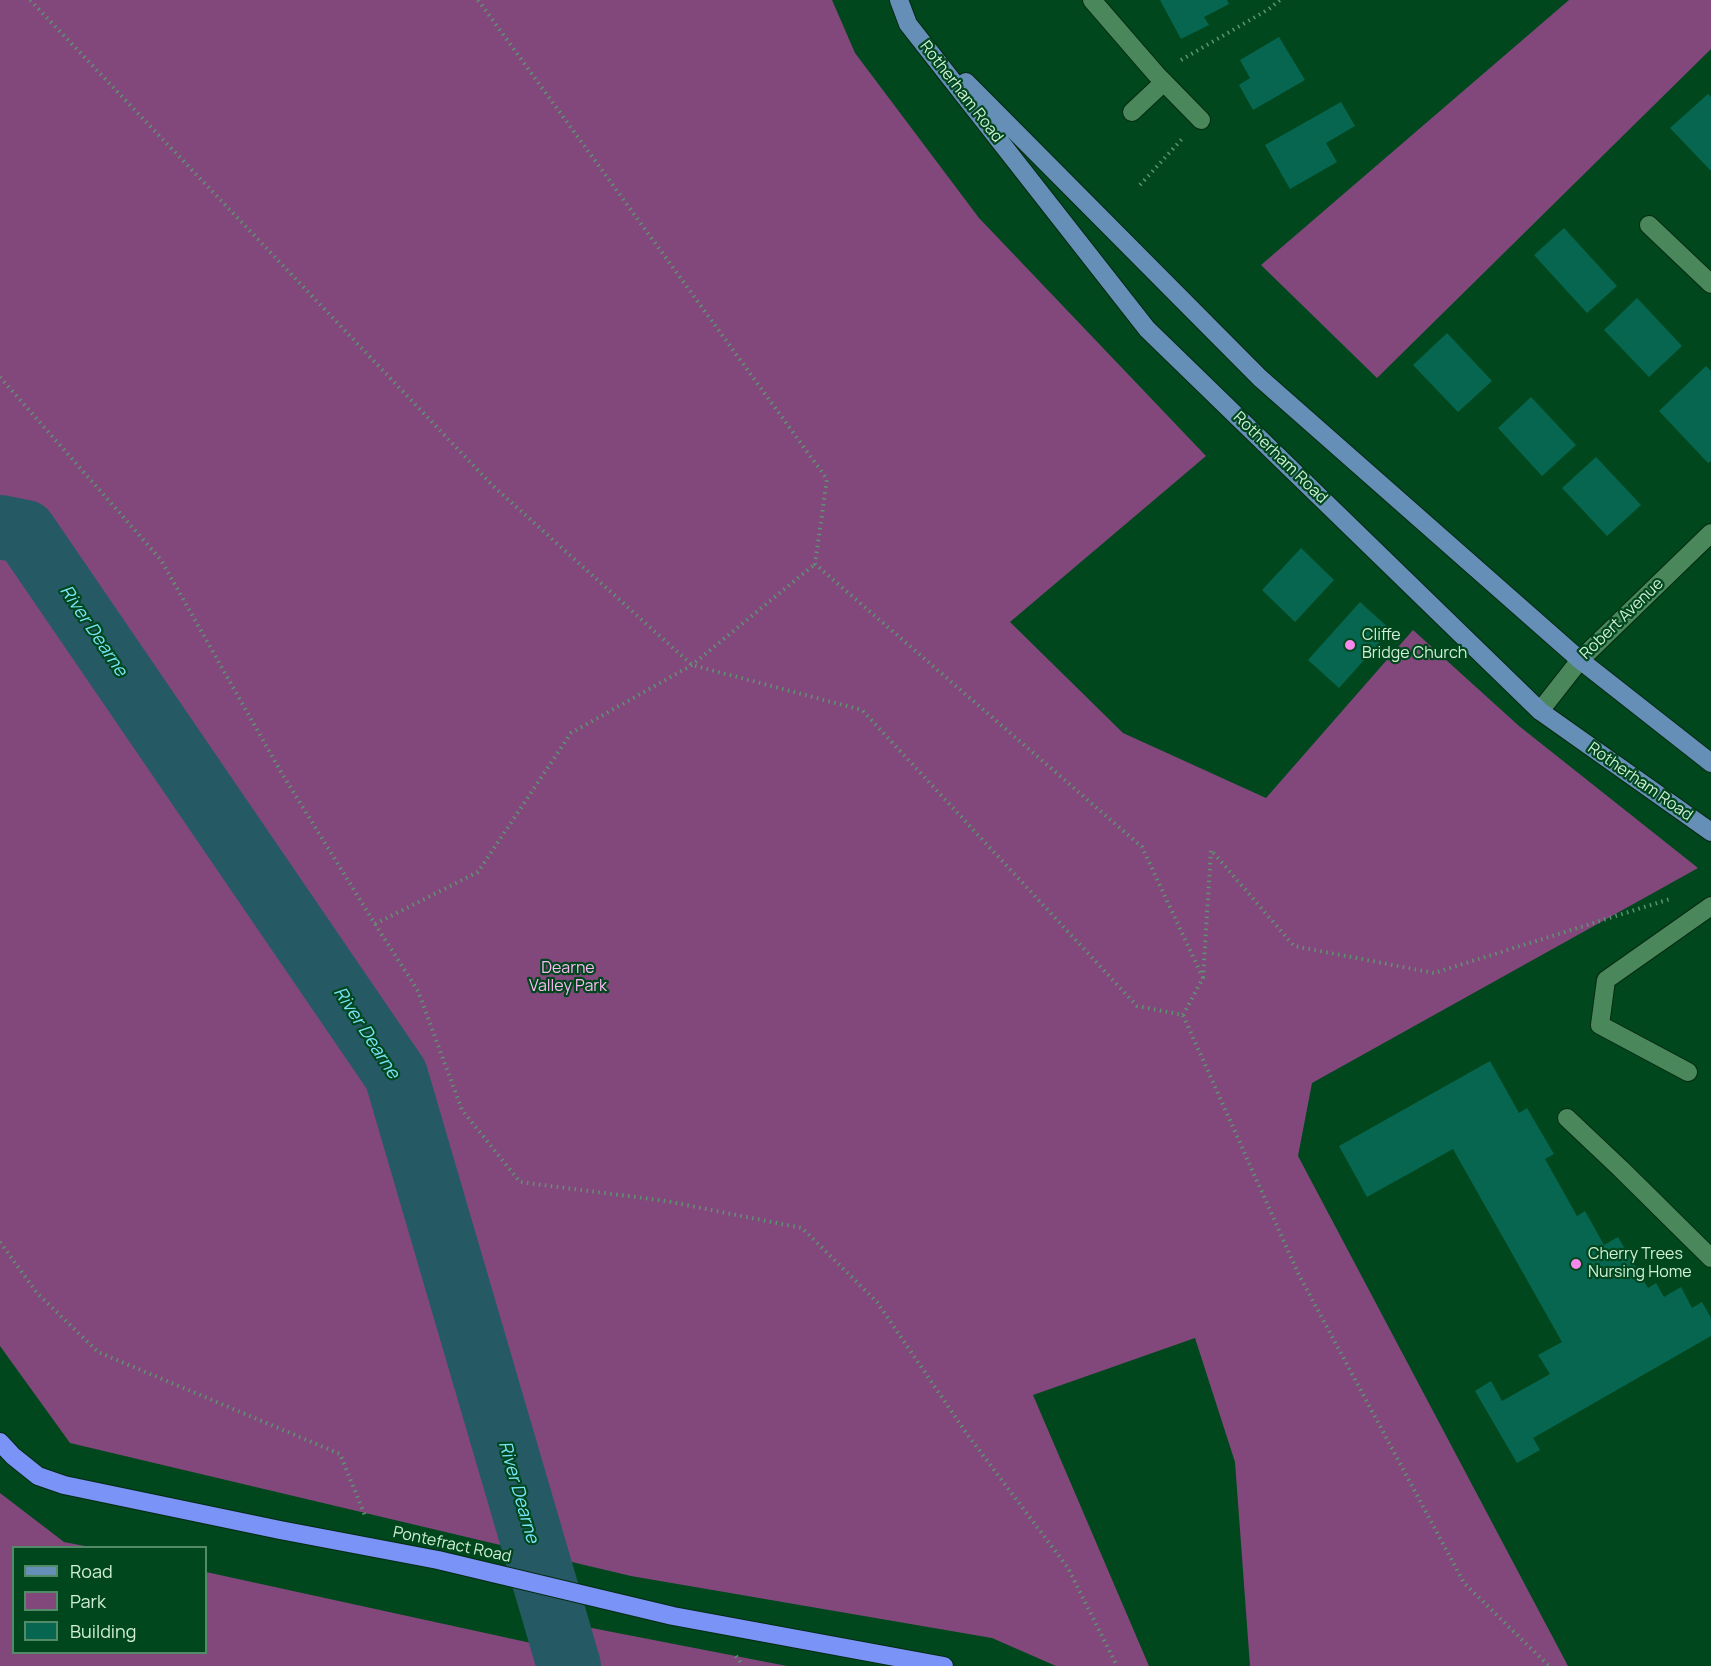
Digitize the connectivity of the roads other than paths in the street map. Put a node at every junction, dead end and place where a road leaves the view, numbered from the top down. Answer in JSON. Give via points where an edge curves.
{"nodes":[{"id":1,"x":899,"y":0,"type":"edge"},
{"id":2,"x":1092,"y":0,"type":"edge"},
{"id":3,"x":908,"y":24,"type":"junction"},
{"id":4,"x":1160,"y":78,"type":"junction"},
{"id":5,"x":1132,"y":112,"type":"dead end"},
{"id":6,"x":1201,"y":120,"type":"road end"},
{"id":7,"x":1649,"y":225,"type":"dead end"},
{"id":8,"x":1711,"y":284,"type":"edge"},
{"id":9,"x":1711,"y":533,"type":"edge"},
{"id":10,"x":1580,"y":660,"type":"junction"},
{"id":11,"x":1540,"y":711,"type":"junction"},
{"id":12,"x":1711,"y":764,"type":"edge"},
{"id":13,"x":1711,"y":832,"type":"edge"},
{"id":14,"x":1711,"y":906,"type":"edge"},
{"id":15,"x":1688,"y":1072,"type":"dead end"},
{"id":16,"x":1567,"y":1118,"type":"dead end"},
{"id":17,"x":1711,"y":1258,"type":"edge"},
{"id":18,"x":0,"y":1442,"type":"edge"},
{"id":19,"x":944,"y":1666,"type":"edge"}],
"edges":[{"from":1,"to":3,"type":"main road","name":"Rotherham Road"},
{"from":2,"to":4,"type":"street"},
{"from":3,"to":10,"type":"main road","name":"Rotherham Road","via":[[1260,378]]},
{"from":3,"to":11,"type":"main road","name":"Rotherham Road","via":[[1147,329]]},
{"from":4,"to":5,"type":"street"},
{"from":4,"to":6,"type":"street"},
{"from":7,"to":8,"type":"street"},
{"from":9,"to":10,"type":"street","name":"Robert Avenue"},
{"from":10,"to":11,"type":"street","name":"Robert Avenue"},
{"from":10,"to":12,"type":"main road","name":"Rotherham Road"},
{"from":11,"to":13,"type":"main road","name":"Rotherham Road"},
{"from":14,"to":15,"type":"street","via":[[1606,980],[1600,1026]]},
{"from":16,"to":17,"type":"street"},
{"from":18,"to":19,"type":"highway","name":"Pontefract Road","via":[[38,1476],[64,1485],[438,1560],[673,1616]]}]}
